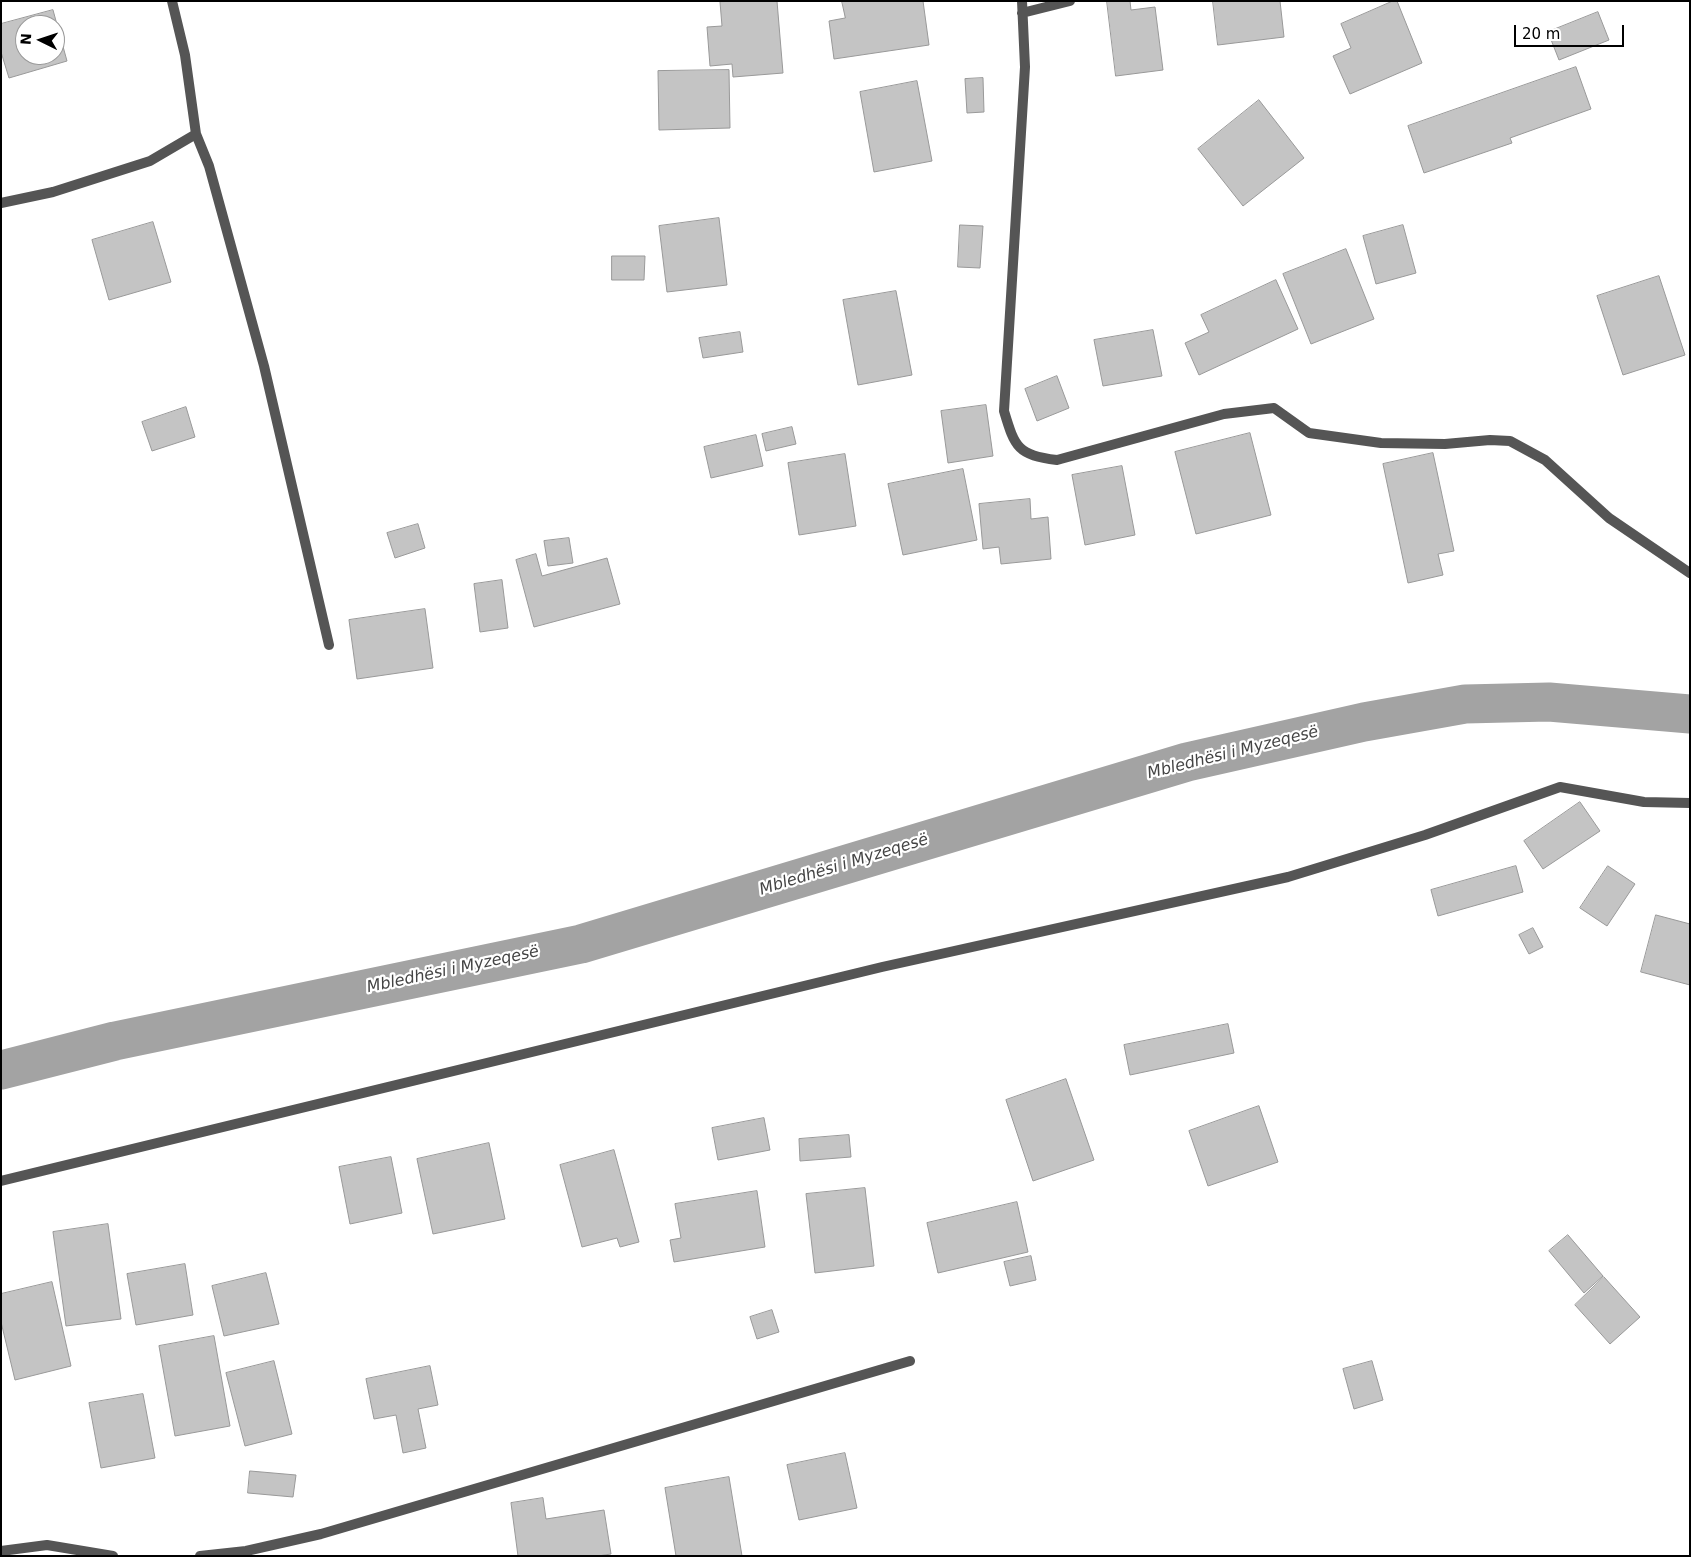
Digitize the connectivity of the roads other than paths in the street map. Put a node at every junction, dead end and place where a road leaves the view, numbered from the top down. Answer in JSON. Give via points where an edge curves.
{"nodes":[{"id":1,"x":172,"y":1,"type":"edge"},
{"id":2,"x":1022,"y":1,"type":"edge"},
{"id":3,"x":1070,"y":1,"type":"edge"},
{"id":4,"x":1022,"y":13,"type":"junction"},
{"id":5,"x":196,"y":134,"type":"junction"},
{"id":6,"x":1,"y":203,"type":"edge"},
{"id":7,"x":1690,"y":573,"type":"edge"},
{"id":8,"x":329,"y":645,"type":"dead end"},
{"id":9,"x":1690,"y":803,"type":"edge"},
{"id":10,"x":1,"y":1181,"type":"edge"},
{"id":11,"x":910,"y":1361,"type":"dead end"},
{"id":12,"x":1,"y":1551,"type":"edge"},
{"id":13,"x":113,"y":1556,"type":"edge"},
{"id":14,"x":200,"y":1556,"type":"edge"}],
"edges":[{"from":1,"to":5,"type":"street","via":[[185,55]]},
{"from":2,"to":4,"type":"street"},
{"from":3,"to":4,"type":"street"},
{"from":4,"to":7,"type":"street","via":[[1025,67],[1004,411],[1012,439],[1031,457],[1057,460],[1224,414],[1274,408],[1310,434],[1380,443],[1510,441],[1545,460],[1609,518]]},
{"from":5,"to":6,"type":"street","via":[[150,161],[53,192]]},
{"from":5,"to":8,"type":"street","via":[[209,166],[264,366]]},
{"from":9,"to":10,"type":"street","via":[[1644,802],[1560,787],[1434,832],[1288,877],[882,967]]},
{"from":11,"to":14,"type":"street","via":[[322,1534],[246,1551]]},
{"from":12,"to":13,"type":"street","via":[[48,1545]]}]}
